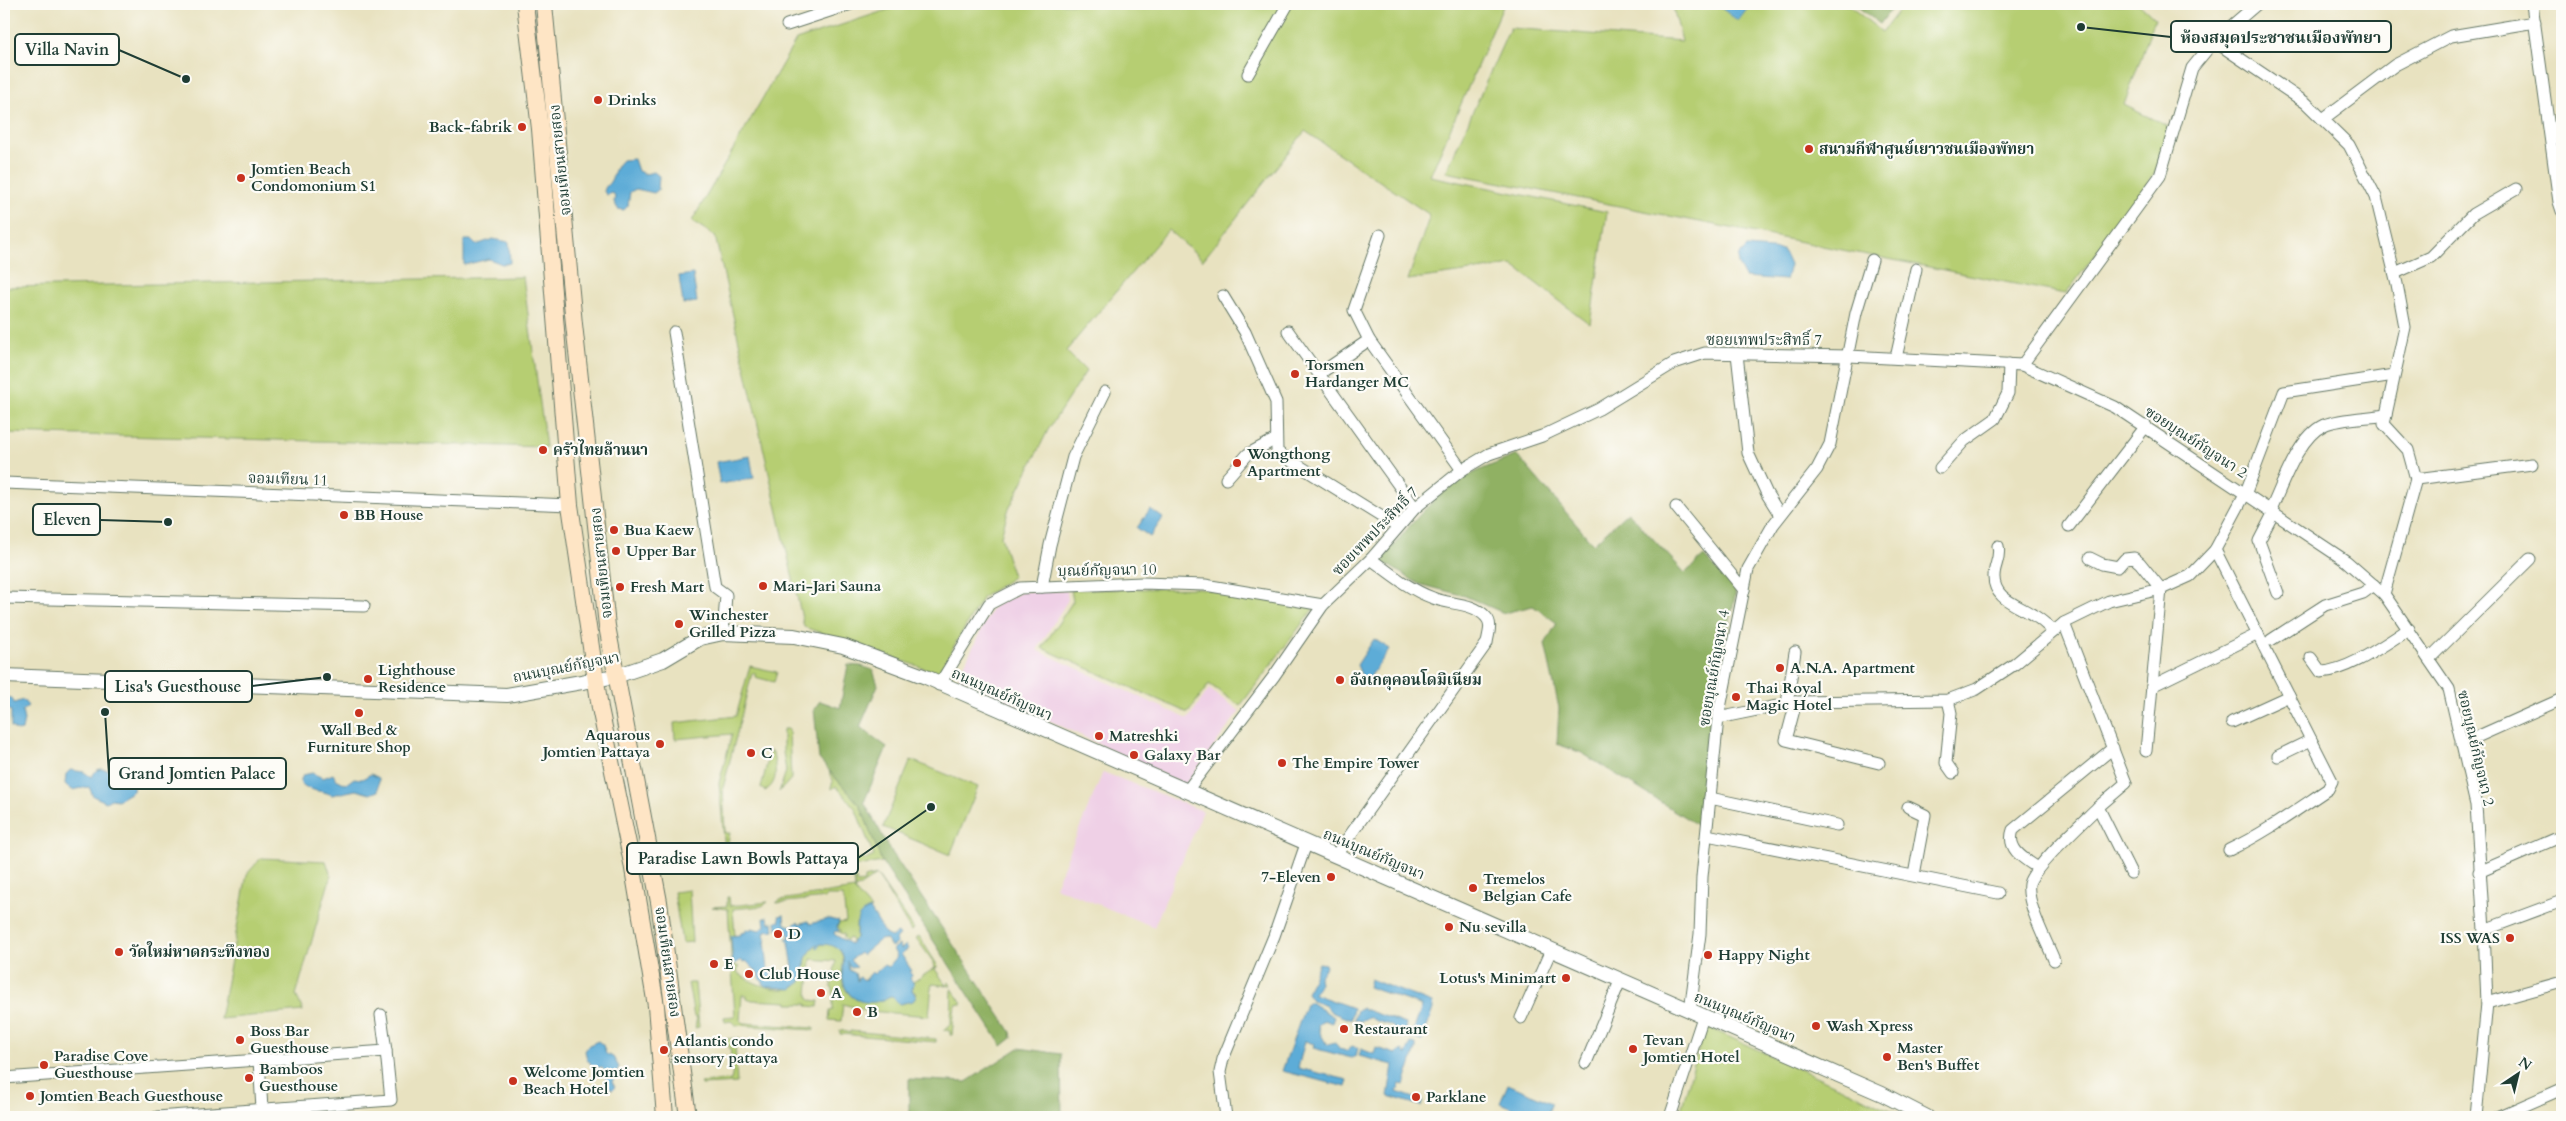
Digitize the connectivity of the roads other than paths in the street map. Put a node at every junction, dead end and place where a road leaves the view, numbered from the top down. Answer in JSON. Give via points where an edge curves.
{"nodes":[{"id":1,"x":526,"y":4,"type":"edge"},
{"id":2,"x":544,"y":4,"type":"edge"},
{"id":3,"x":851,"y":4,"type":"edge"},
{"id":4,"x":1288,"y":4,"type":"edge"},
{"id":5,"x":2257,"y":4,"type":"edge"},
{"id":6,"x":2532,"y":4,"type":"edge"},
{"id":7,"x":2535,"y":22,"type":"junction"},
{"id":8,"x":787,"y":24,"type":"dead end"},
{"id":9,"x":2214,"y":41,"type":"junction"},
{"id":10,"x":1248,"y":74,"type":"dead end"},
{"id":11,"x":2322,"y":119,"type":"junction"},
{"id":12,"x":557,"y":127,"type":"junction"},
{"id":13,"x":540,"y":129,"type":"junction"},
{"id":14,"x":2516,"y":189,"type":"dead end"},
{"id":15,"x":2562,"y":211,"type":"edge"},
{"id":16,"x":1380,"y":235,"type":"dead end"},
{"id":17,"x":1872,"y":260,"type":"dead end"},
{"id":18,"x":1916,"y":269,"type":"dead end"},
{"id":19,"x":2395,"y":273,"type":"junction"},
{"id":20,"x":1223,"y":296,"type":"dead end"},
{"id":21,"x":1288,"y":331,"type":"dead end"},
{"id":22,"x":674,"y":332,"type":"dead end"},
{"id":23,"x":1369,"y":340,"type":"junction"},
{"id":24,"x":1737,"y":354,"type":"junction"},
{"id":25,"x":1849,"y":356,"type":"junction"},
{"id":26,"x":1896,"y":358,"type":"junction"},
{"id":27,"x":2010,"y":364,"type":"junction"},
{"id":28,"x":2022,"y":365,"type":"junction"},
{"id":29,"x":1318,"y":374,"type":"junction"},
{"id":30,"x":2394,"y":375,"type":"junction"},
{"id":31,"x":1105,"y":392,"type":"dead end"},
{"id":32,"x":2386,"y":415,"type":"junction"},
{"id":33,"x":2146,"y":426,"type":"junction"},
{"id":34,"x":1276,"y":439,"type":"junction"},
{"id":35,"x":2532,"y":464,"type":"dead end"},
{"id":36,"x":1940,"y":468,"type":"dead end"},
{"id":37,"x":1462,"y":470,"type":"junction"},
{"id":38,"x":1226,"y":478,"type":"dead end"},
{"id":39,"x":2416,"y":479,"type":"junction"},
{"id":40,"x":4,"y":483,"type":"edge"},
{"id":41,"x":2246,"y":492,"type":"junction"},
{"id":42,"x":570,"y":504,"type":"junction"},
{"id":43,"x":1676,"y":507,"type":"dead end"},
{"id":44,"x":1415,"y":508,"type":"junction"},
{"id":45,"x":2272,"y":511,"type":"junction"},
{"id":46,"x":1780,"y":515,"type":"junction"},
{"id":47,"x":2069,"y":526,"type":"dead end"},
{"id":48,"x":1398,"y":527,"type":"junction"},
{"id":49,"x":599,"y":546,"type":"junction"},
{"id":50,"x":1998,"y":546,"type":"dead end"},
{"id":51,"x":576,"y":550,"type":"junction"},
{"id":52,"x":2215,"y":550,"type":"junction"},
{"id":53,"x":2090,"y":558,"type":"dead end"},
{"id":54,"x":1371,"y":559,"type":"junction"},
{"id":55,"x":2530,"y":559,"type":"dead end"},
{"id":56,"x":2374,"y":585,"type":"junction"},
{"id":57,"x":1042,"y":587,"type":"junction"},
{"id":58,"x":2161,"y":589,"type":"junction"},
{"id":59,"x":1744,"y":590,"type":"junction"},
{"id":60,"x":2278,"y":593,"type":"dead end"},
{"id":61,"x":2384,"y":594,"type":"junction"},
{"id":62,"x":4,"y":598,"type":"edge"},
{"id":63,"x":364,"y":606,"type":"dead end"},
{"id":64,"x":1322,"y":606,"type":"junction"},
{"id":65,"x":2064,"y":623,"type":"junction"},
{"id":66,"x":2409,"y":629,"type":"junction"},
{"id":67,"x":2054,"y":631,"type":"junction"},
{"id":68,"x":723,"y":633,"type":"junction"},
{"id":69,"x":2258,"y":634,"type":"junction"},
{"id":70,"x":2271,"y":640,"type":"dead end"},
{"id":71,"x":1795,"y":652,"type":"dead end"},
{"id":72,"x":2311,"y":658,"type":"dead end"},
{"id":73,"x":2429,"y":659,"type":"junction"},
{"id":74,"x":4,"y":676,"type":"edge"},
{"id":75,"x":616,"y":676,"type":"junction"},
{"id":76,"x":595,"y":680,"type":"junction"},
{"id":77,"x":939,"y":685,"type":"junction"},
{"id":78,"x":2152,"y":686,"type":"junction"},
{"id":79,"x":2289,"y":696,"type":"junction"},
{"id":80,"x":2562,"y":698,"type":"edge"},
{"id":81,"x":1948,"y":700,"type":"junction"},
{"id":82,"x":1791,"y":702,"type":"junction"},
{"id":83,"x":1718,"y":718,"type":"junction"},
{"id":84,"x":2232,"y":722,"type":"dead end"},
{"id":85,"x":2311,"y":740,"type":"junction"},
{"id":86,"x":2461,"y":744,"type":"junction"},
{"id":87,"x":2113,"y":748,"type":"junction"},
{"id":88,"x":2146,"y":751,"type":"dead end"},
{"id":89,"x":2278,"y":756,"type":"dead end"},
{"id":90,"x":1879,"y":763,"type":"dead end"},
{"id":91,"x":1953,"y":773,"type":"dead end"},
{"id":92,"x":1186,"y":792,"type":"junction"},
{"id":93,"x":1710,"y":798,"type":"junction"},
{"id":94,"x":1908,"y":807,"type":"dead end"},
{"id":95,"x":2098,"y":807,"type":"junction"},
{"id":96,"x":1837,"y":825,"type":"dead end"},
{"id":97,"x":1707,"y":835,"type":"junction"},
{"id":98,"x":2562,"y":836,"type":"edge"},
{"id":99,"x":1306,"y":844,"type":"junction"},
{"id":100,"x":2229,"y":850,"type":"dead end"},
{"id":101,"x":1336,"y":855,"type":"junction"},
{"id":102,"x":2038,"y":868,"type":"junction"},
{"id":103,"x":2479,"y":872,"type":"junction"},
{"id":104,"x":2131,"y":873,"type":"dead end"},
{"id":105,"x":1914,"y":875,"type":"junction"},
{"id":106,"x":1998,"y":893,"type":"dead end"},
{"id":107,"x":2562,"y":901,"type":"edge"},
{"id":108,"x":2484,"y":930,"type":"junction"},
{"id":109,"x":1552,"y":950,"type":"junction"},
{"id":110,"x":2054,"y":960,"type":"dead end"},
{"id":111,"x":1620,"y":981,"type":"junction"},
{"id":112,"x":2562,"y":982,"type":"edge"},
{"id":113,"x":2488,"y":1003,"type":"junction"},
{"id":114,"x":1690,"y":1011,"type":"junction"},
{"id":115,"x":381,"y":1015,"type":"dead end"},
{"id":116,"x":1703,"y":1017,"type":"junction"},
{"id":117,"x":1521,"y":1018,"type":"dead end"},
{"id":118,"x":386,"y":1051,"type":"junction"},
{"id":119,"x":259,"y":1060,"type":"junction"},
{"id":120,"x":1586,"y":1063,"type":"dead end"},
{"id":121,"x":4,"y":1078,"type":"edge"},
{"id":122,"x":2562,"y":1089,"type":"edge"},
{"id":123,"x":262,"y":1109,"type":"junction"},
{"id":124,"x":157,"y":1117,"type":"edge"},
{"id":125,"x":665,"y":1117,"type":"edge"},
{"id":126,"x":688,"y":1117,"type":"edge"},
{"id":127,"x":1226,"y":1117,"type":"edge"},
{"id":128,"x":1670,"y":1117,"type":"edge"},
{"id":129,"x":1927,"y":1117,"type":"edge"},
{"id":130,"x":2476,"y":1117,"type":"edge"},
{"id":131,"x":2498,"y":1117,"type":"edge"}],
"edges":[{"from":1,"to":13,"type":"main road","name":"จอมเทียนสายสอง"},
{"from":2,"to":12,"type":"main road","name":"จอมเทียนสายสอง"},
{"from":3,"to":8,"type":"street"},
{"from":4,"to":10,"type":"street"},
{"from":5,"to":9,"type":"street"},
{"from":6,"to":7,"type":"street"},
{"from":7,"to":11,"type":"street","via":[[2451,36],[2396,64]]},
{"from":7,"to":15,"type":"street"},
{"from":9,"to":11,"type":"street","via":[[2306,102]]},
{"from":9,"to":28,"type":"street","via":[[2192,68],[2160,176]]},
{"from":11,"to":19,"type":"street","via":[[2349,145],[2376,197]]},
{"from":12,"to":13,"type":"street"},
{"from":12,"to":49,"type":"main road","name":"จอมเทียนสายสอง","via":[[574,324]]},
{"from":13,"to":42,"type":"main road","name":"จอมเทียนสายสอง"},
{"from":14,"to":19,"type":"street","via":[[2473,214],[2431,257]]},
{"from":16,"to":23,"type":"street","via":[[1354,310]]},
{"from":17,"to":25,"type":"street","name":"ซอยบุณย์กัญจนา 4","via":[[1862,287]]},
{"from":18,"to":26,"type":"street"},
{"from":19,"to":30,"type":"street","via":[[2405,327]]},
{"from":20,"to":34,"type":"street","via":[[1245,332],[1276,402]]},
{"from":21,"to":29,"type":"street"},
{"from":22,"to":68,"type":"street","via":[[715,587],[726,595]]},
{"from":23,"to":29,"type":"street"},
{"from":23,"to":37,"type":"street"},
{"from":24,"to":25,"type":"street","name":"ซอยเทพประสิทธิ์ 7"},
{"from":24,"to":37,"type":"street","name":"ซอยเทพประสิทธิ์ 7","via":[[1704,353],[1674,363],[1599,409],[1542,436],[1489,454]]},
{"from":24,"to":46,"type":"street","via":[[1748,453]]},
{"from":25,"to":26,"type":"street","name":"ซอยเทพประสิทธิ์ 7"},
{"from":25,"to":46,"type":"street","name":"ซอยบุณย์กัญจนา 4","via":[[1830,444],[1818,469]]},
{"from":26,"to":27,"type":"street","name":"ซอยเทพประสิทธิ์ 7"},
{"from":27,"to":28,"type":"street","name":"ซอยเทพประสิทธิ์ 7"},
{"from":27,"to":36,"type":"street","via":[[2008,393],[1995,419],[1964,441]]},
{"from":28,"to":33,"type":"street","name":"ซอยบุณย์กัญจนา 2","via":[[2115,407]]},
{"from":29,"to":44,"type":"street"},
{"from":30,"to":32,"type":"street"},
{"from":30,"to":41,"type":"street","via":[[2284,392]]},
{"from":31,"to":57,"type":"street","via":[[1073,457]]},
{"from":32,"to":39,"type":"street","via":[[2384,424],[2408,450]]},
{"from":32,"to":45,"type":"street","via":[[2326,425],[2315,431],[2301,448]]},
{"from":33,"to":41,"type":"street","name":"ซอยบุณย์กัญจนา 2"},
{"from":33,"to":47,"type":"street"},
{"from":34,"to":38,"type":"street","via":[[1248,454]]},
{"from":34,"to":48,"type":"street","via":[[1277,452]]},
{"from":35,"to":39,"type":"street"},
{"from":37,"to":44,"type":"street","name":"ซอยเทพประสิทธิ์ 7"},
{"from":39,"to":61,"type":"street"},
{"from":40,"to":42,"type":"street","name":"จอมเทียน 11"},
{"from":41,"to":45,"type":"street","name":"ซอยบุณย์กัญจนา 2"},
{"from":41,"to":52,"type":"street"},
{"from":42,"to":51,"type":"main road","name":"จอมเทียนสายสอง"},
{"from":43,"to":59,"type":"street"},
{"from":44,"to":48,"type":"street","name":"ซอยเทพประสิทธิ์ 7"},
{"from":45,"to":56,"type":"street","name":"ซอยบุณย์กัญจนา 2"},
{"from":45,"to":60,"type":"street","via":[[2259,540]]},
{"from":46,"to":59,"type":"street","name":"ซอยบุณย์กัญจนา 4","via":[[1748,569]]},
{"from":48,"to":54,"type":"street","name":"ซอยเทพประสิทธิ์ 7"},
{"from":49,"to":51,"type":"street"},
{"from":49,"to":75,"type":"main road","name":"จอมเทียนสายสอง"},
{"from":50,"to":67,"type":"street","via":[[1996,586],[2004,598]]},
{"from":51,"to":76,"type":"main road","name":"จอมเทียนสายสอง"},
{"from":52,"to":58,"type":"street","via":[[2190,576]]},
{"from":52,"to":69,"type":"street"},
{"from":53,"to":58,"type":"street","via":[[2118,567],[2125,559],[2134,558]]},
{"from":54,"to":64,"type":"street","name":"ซอยเทพประสิทธิ์ 7"},
{"from":54,"to":101,"type":"street","via":[[1408,587],[1434,599],[1478,610],[1488,618],[1490,627],[1486,643]]},
{"from":55,"to":73,"type":"street"},
{"from":56,"to":61,"type":"street","name":"ซอยบุณย์กัญจนา 2"},
{"from":56,"to":70,"type":"street","via":[[2363,593],[2325,605]]},
{"from":57,"to":64,"type":"street","name":"บุณย์กัญจนา 10","via":[[1142,583],[1205,585]]},
{"from":57,"to":77,"type":"street","name":"บุณย์กัญจนา 10","via":[[1020,588],[989,604]]},
{"from":58,"to":65,"type":"street","via":[[2110,601]]},
{"from":58,"to":78,"type":"street"},
{"from":59,"to":83,"type":"street","name":"ซอยบุณย์กัญจนา 4"},
{"from":61,"to":66,"type":"street","name":"ซอยบุณย์กัญจนา 2"},
{"from":62,"to":63,"type":"street"},
{"from":64,"to":92,"type":"street","name":"ซอยเทพประสิทธิ์ 7","via":[[1274,676]]},
{"from":65,"to":67,"type":"street"},
{"from":65,"to":87,"type":"street"},
{"from":66,"to":72,"type":"street","via":[[2358,660],[2327,672],[2321,672]]},
{"from":66,"to":73,"type":"street","name":"ซอยบุณย์กัญจนา 2"},
{"from":67,"to":81,"type":"street","via":[[1977,689]]},
{"from":68,"to":75,"type":"street","name":"ถนนบุณย์กัญจนา","via":[[700,638],[663,660]]},
{"from":68,"to":77,"type":"street","name":"ถนนบุณย์กัญจนา","via":[[794,636],[843,646],[926,677]]},
{"from":69,"to":78,"type":"street"},
{"from":69,"to":79,"type":"street"},
{"from":71,"to":82,"type":"street"},
{"from":73,"to":86,"type":"street","name":"ซอยบุณย์กัญจนา 2","via":[[2449,689]]},
{"from":74,"to":76,"type":"street","name":"ถนนบุณย์กัญจนา","via":[[507,695]]},
{"from":75,"to":76,"type":"street","name":"ถนนบุณย์กัญจนา"},
{"from":75,"to":126,"type":"main road","name":"จอมเทียนสายสอง","via":[[659,902]]},
{"from":76,"to":125,"type":"main road","name":"จอมเทียนสายสอง","via":[[632,863],[656,1006]]},
{"from":77,"to":92,"type":"street","name":"ถนนบุณย์กัญจนา"},
{"from":78,"to":88,"type":"street"},
{"from":79,"to":84,"type":"street"},
{"from":79,"to":85,"type":"street"},
{"from":80,"to":86,"type":"street"},
{"from":81,"to":82,"type":"street"},
{"from":81,"to":91,"type":"street","via":[[1951,713],[1946,763]]},
{"from":82,"to":83,"type":"street"},
{"from":82,"to":90,"type":"street","via":[[1786,740]]},
{"from":83,"to":93,"type":"street","name":"ซอยบุณย์กัญจนา 4"},
{"from":85,"to":89,"type":"street"},
{"from":85,"to":100,"type":"street","via":[[2332,781],[2331,785],[2260,835]]},
{"from":86,"to":103,"type":"street","name":"ซอยบุณย์กัญจนา 2","via":[[2476,805]]},
{"from":87,"to":95,"type":"street","via":[[2126,783]]},
{"from":87,"to":102,"type":"street","via":[[2013,830],[2010,837],[2013,847],[2022,858]]},
{"from":92,"to":99,"type":"street","name":"ถนนบุณย์กัญจนา"},
{"from":93,"to":96,"type":"street"},
{"from":93,"to":97,"type":"street","name":"ซอยบุณย์กัญจนา 4"},
{"from":94,"to":105,"type":"street","via":[[1924,813],[1926,818]]},
{"from":95,"to":102,"type":"street"},
{"from":95,"to":104,"type":"street"},
{"from":97,"to":105,"type":"street"},
{"from":97,"to":114,"type":"street","name":"ซอยบุณย์กัญจนา 4","via":[[1700,934]]},
{"from":98,"to":103,"type":"street"},
{"from":99,"to":101,"type":"street","name":"ถนนบุณย์กัญจนา"},
{"from":99,"to":127,"type":"street","via":[[1270,945],[1223,1059],[1220,1072]]},
{"from":101,"to":109,"type":"street","name":"ถนนบุณย์กัญจนา"},
{"from":102,"to":110,"type":"street","via":[[2029,884],[2032,906]]},
{"from":103,"to":108,"type":"street","name":"ซอยบุณย์กัญจนา 2"},
{"from":105,"to":106,"type":"street"},
{"from":107,"to":108,"type":"street"},
{"from":108,"to":113,"type":"street","name":"ซอยบุณย์กัญจนา 2"},
{"from":109,"to":111,"type":"street","name":"ถนนบุณย์กัญจนา"},
{"from":109,"to":117,"type":"street"},
{"from":111,"to":114,"type":"street","name":"ถนนบุณย์กัญจนา"},
{"from":111,"to":120,"type":"street"},
{"from":112,"to":113,"type":"street"},
{"from":113,"to":130,"type":"street","name":"ซอยบุณย์กัญจนา 2"},
{"from":114,"to":116,"type":"street","name":"ถนนบุณย์กัญจนา"},
{"from":115,"to":118,"type":"street"},
{"from":116,"to":128,"type":"street"},
{"from":116,"to":129,"type":"street","name":"ถนนบุณย์กัญจนา","via":[[1882,1094]]},
{"from":118,"to":119,"type":"street"},
{"from":118,"to":123,"type":"street","via":[[391,1100]]},
{"from":119,"to":121,"type":"street"},
{"from":119,"to":123,"type":"street"},
{"from":122,"to":131,"type":"street"},
{"from":123,"to":124,"type":"street"}]}
